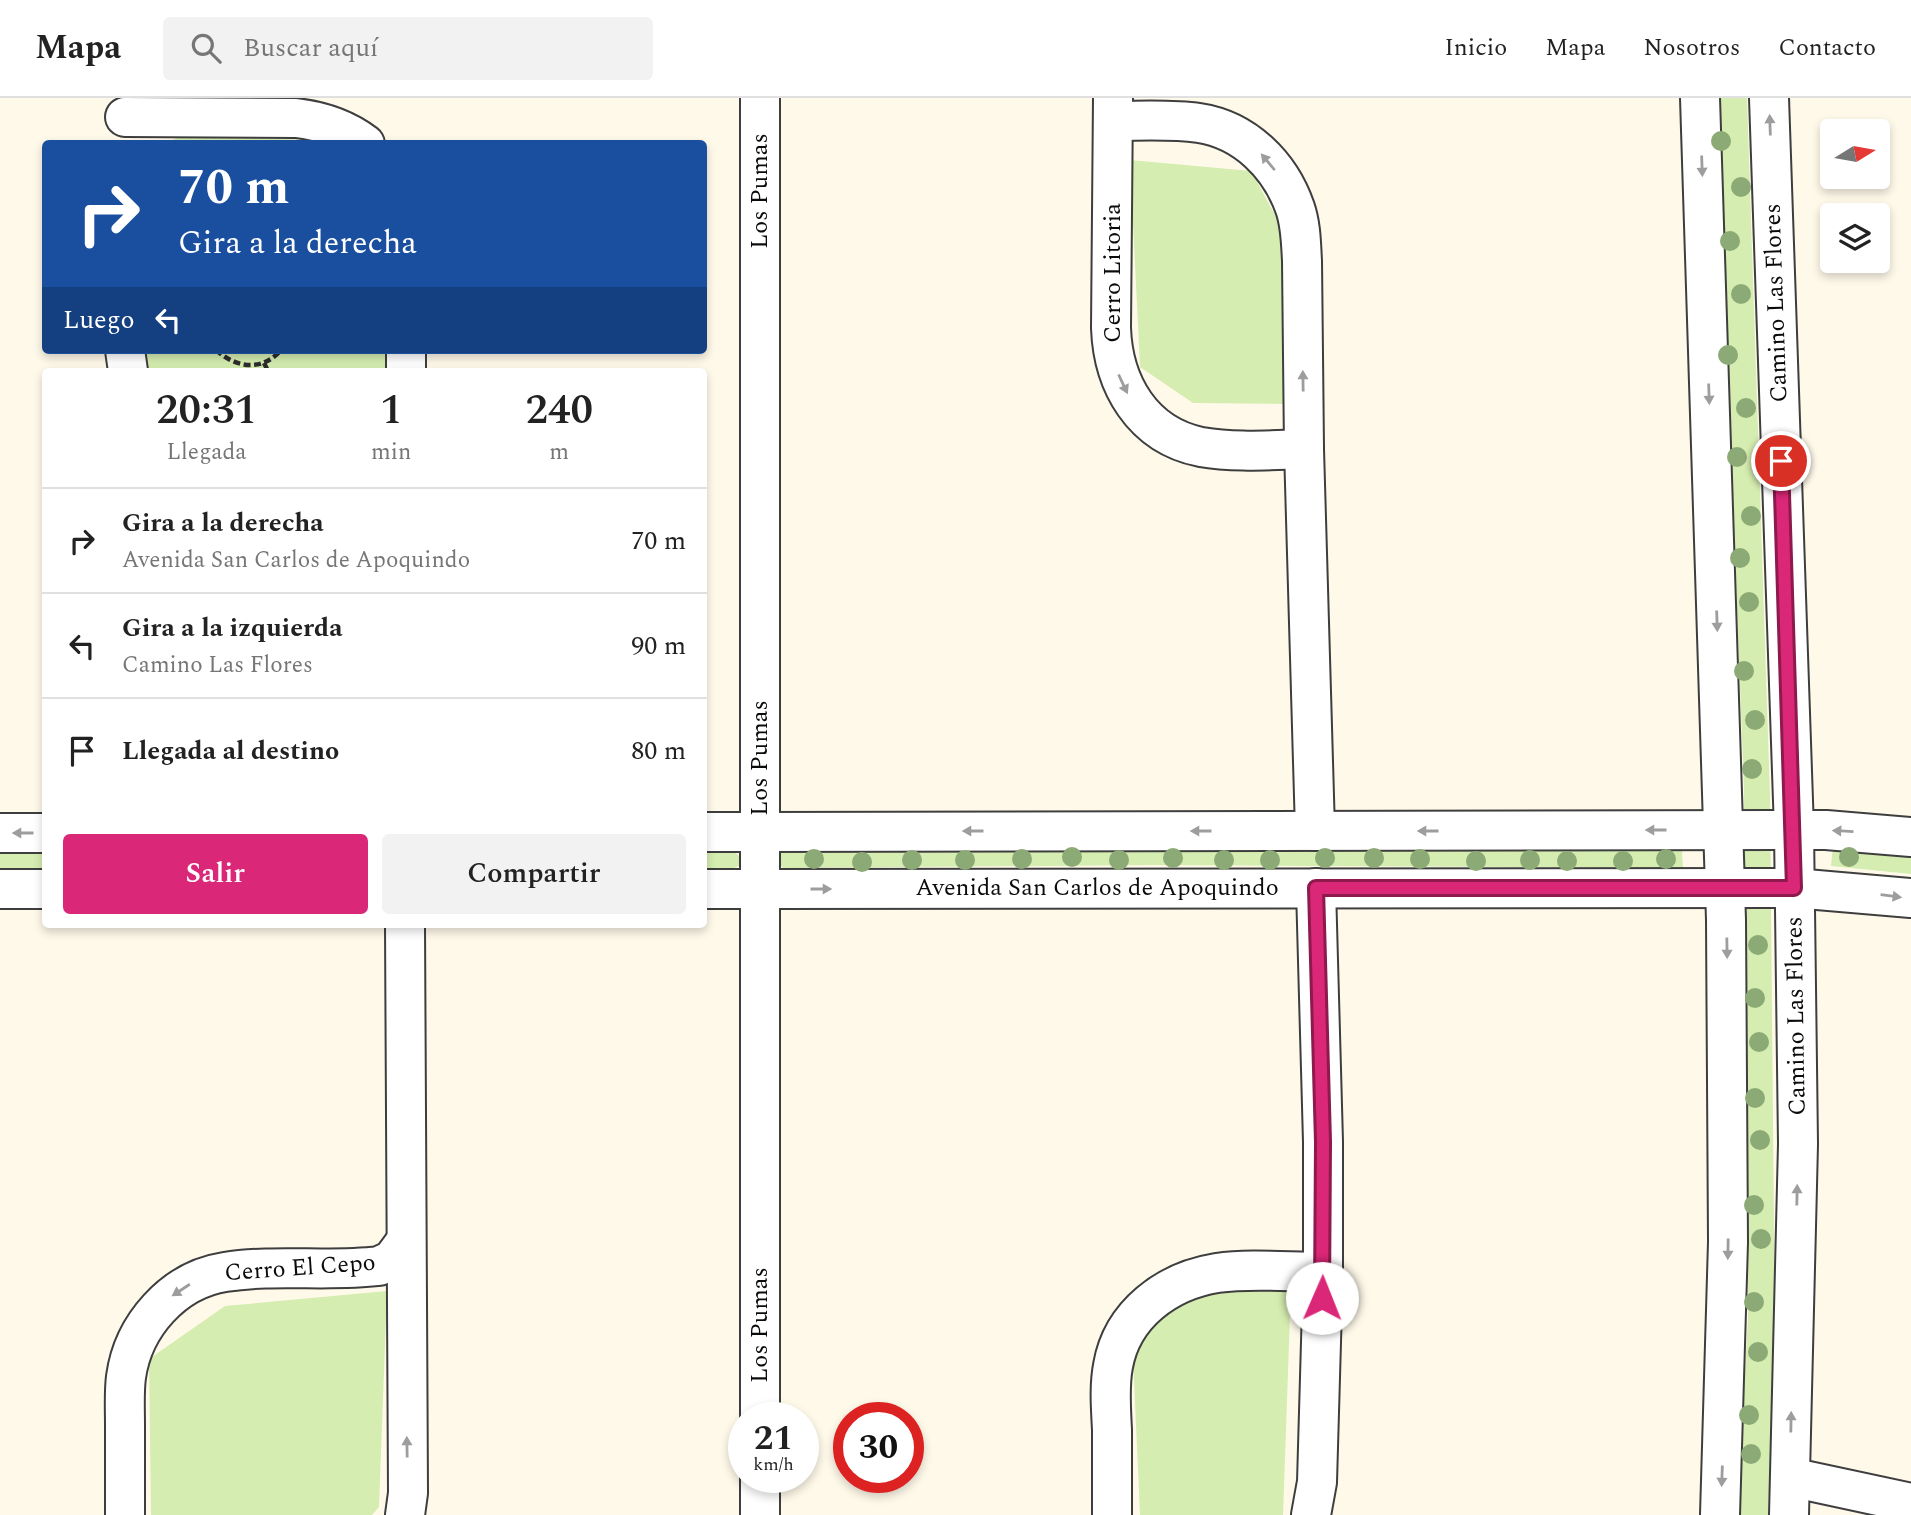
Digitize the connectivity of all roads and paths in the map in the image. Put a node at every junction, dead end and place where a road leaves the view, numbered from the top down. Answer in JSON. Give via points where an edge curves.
{"nodes":[{"id":1,"x":760,"y":98,"type":"edge"},
{"id":2,"x":1700,"y":98,"type":"edge"},
{"id":3,"x":1769,"y":98,"type":"edge"},
{"id":4,"x":1113,"y":110,"type":"edge"},
{"id":5,"x":125,"y":120,"type":"edge"},
{"id":6,"x":358,"y":140,"type":"edge"},
{"id":7,"x":220,"y":354,"type":"edge"},
{"id":8,"x":276,"y":354,"type":"edge"},
{"id":9,"x":264,"y":363,"type":"junction"},
{"id":10,"x":266,"y":368,"type":"edge"},
{"id":11,"x":1304,"y":449,"type":"junction"},
{"id":12,"x":1794,"y":830,"type":"junction"},
{"id":13,"x":1315,"y":831,"type":"junction"},
{"id":14,"x":1724,"y":831,"type":"junction"},
{"id":15,"x":707,"y":832,"type":"edge"},
{"id":16,"x":760,"y":832,"type":"junction"},
{"id":17,"x":0,"y":833,"type":"edge"},
{"id":18,"x":42,"y":833,"type":"edge"},
{"id":19,"x":1911,"y":837,"type":"edge"},
{"id":20,"x":1316,"y":888,"type":"junction"},
{"id":21,"x":1725,"y":888,"type":"junction"},
{"id":22,"x":1794,"y":888,"type":"junction"},
{"id":23,"x":0,"y":889,"type":"edge"},
{"id":24,"x":42,"y":889,"type":"edge"},
{"id":25,"x":707,"y":889,"type":"edge"},
{"id":26,"x":760,"y":889,"type":"junction"},
{"id":27,"x":1911,"y":898,"type":"edge"},
{"id":28,"x":405,"y":928,"type":"edge"},
{"id":29,"x":406,"y":1241,"type":"junction"},
{"id":30,"x":1323,"y":1272,"type":"junction"},
{"id":31,"x":760,"y":1402,"type":"edge"},
{"id":32,"x":1790,"y":1477,"type":"junction"},
{"id":33,"x":760,"y":1493,"type":"edge"},
{"id":34,"x":1911,"y":1503,"type":"edge"},
{"id":35,"x":125,"y":1515,"type":"edge"},
{"id":36,"x":405,"y":1515,"type":"edge"},
{"id":37,"x":760,"y":1515,"type":"edge"},
{"id":38,"x":1112,"y":1515,"type":"edge"},
{"id":39,"x":1311,"y":1515,"type":"edge"},
{"id":40,"x":1720,"y":1515,"type":"edge"},
{"id":41,"x":1789,"y":1515,"type":"edge"}],
"edges":[{"from":1,"to":16,"type":"street","name":"Los Pumas"},
{"from":2,"to":14,"type":"street","one_way":true},
{"from":12,"to":3,"type":"street","name":"Camino Las Flores","one_way":true},
{"from":11,"to":4,"type":"street","name":"Cerro Litoria","one_way":true,"via":[[1301,236],[1286,186],[1259,151],[1221,128]]},
{"from":4,"to":11,"type":"street","name":"Cerro Litoria","one_way":true,"via":[[1112,349],[1125,390],[1154,425],[1199,446]]},
{"from":5,"to":6,"type":"street","via":[[306,119],[336,127]]},
{"from":7,"to":9,"type":"path","via":[[239,365]]},
{"from":8,"to":9,"type":"path"},
{"from":9,"to":10,"type":"path"},
{"from":11,"to":13,"type":"street","name":"Cerro Litoria"},
{"from":12,"to":14,"type":"street"},
{"from":19,"to":12,"type":"street","one_way":true},
{"from":12,"to":22,"type":"street","name":"Camino Las Flores"},
{"from":14,"to":13,"type":"street","one_way":true},
{"from":13,"to":16,"type":"street","one_way":true},
{"from":14,"to":21,"type":"street"},
{"from":15,"to":16,"type":"street"},
{"from":16,"to":26,"type":"street","name":"Los Pumas"},
{"from":18,"to":17,"type":"street","one_way":true},
{"from":20,"to":21,"type":"street","name":"Avenida San Carlos de Apoquindo"},
{"from":26,"to":20,"type":"street","name":"Avenida San Carlos de Apoquindo","one_way":true},
{"from":20,"to":30,"type":"street"},
{"from":21,"to":22,"type":"street","name":"Avenida San Carlos de Apoquindo"},
{"from":21,"to":40,"type":"street","one_way":true,"via":[[1728,1242]]},
{"from":22,"to":27,"type":"street","name":"Avenida San Carlos de Apoquindo","one_way":true},
{"from":32,"to":22,"type":"street","name":"Camino Las Flores","one_way":true,"via":[[1798,1144]]},
{"from":23,"to":24,"type":"street"},
{"from":25,"to":26,"type":"street","name":"Avenida San Carlos de Apoquindo"},
{"from":26,"to":31,"type":"street","name":"Los Pumas"},
{"from":28,"to":29,"type":"street","name":"Cerro El Cepo"},
{"from":29,"to":35,"type":"street","name":"Cerro El Cepo","one_way":true,"via":[[391,1260],[379,1266],[223,1272],[186,1286],[162,1306],[140,1334],[126,1378]]},
{"from":36,"to":29,"type":"street","name":"Cerro El Cepo","one_way":true},
{"from":30,"to":38,"type":"street","via":[[1230,1272],[1198,1277],[1156,1296],[1140,1312],[1113,1365]]},
{"from":30,"to":39,"type":"street","via":[[1317,1482]]},
{"from":32,"to":34,"type":"street"},
{"from":32,"to":41,"type":"street","name":"Camino Las Flores"},
{"from":33,"to":37,"type":"street"}]}
